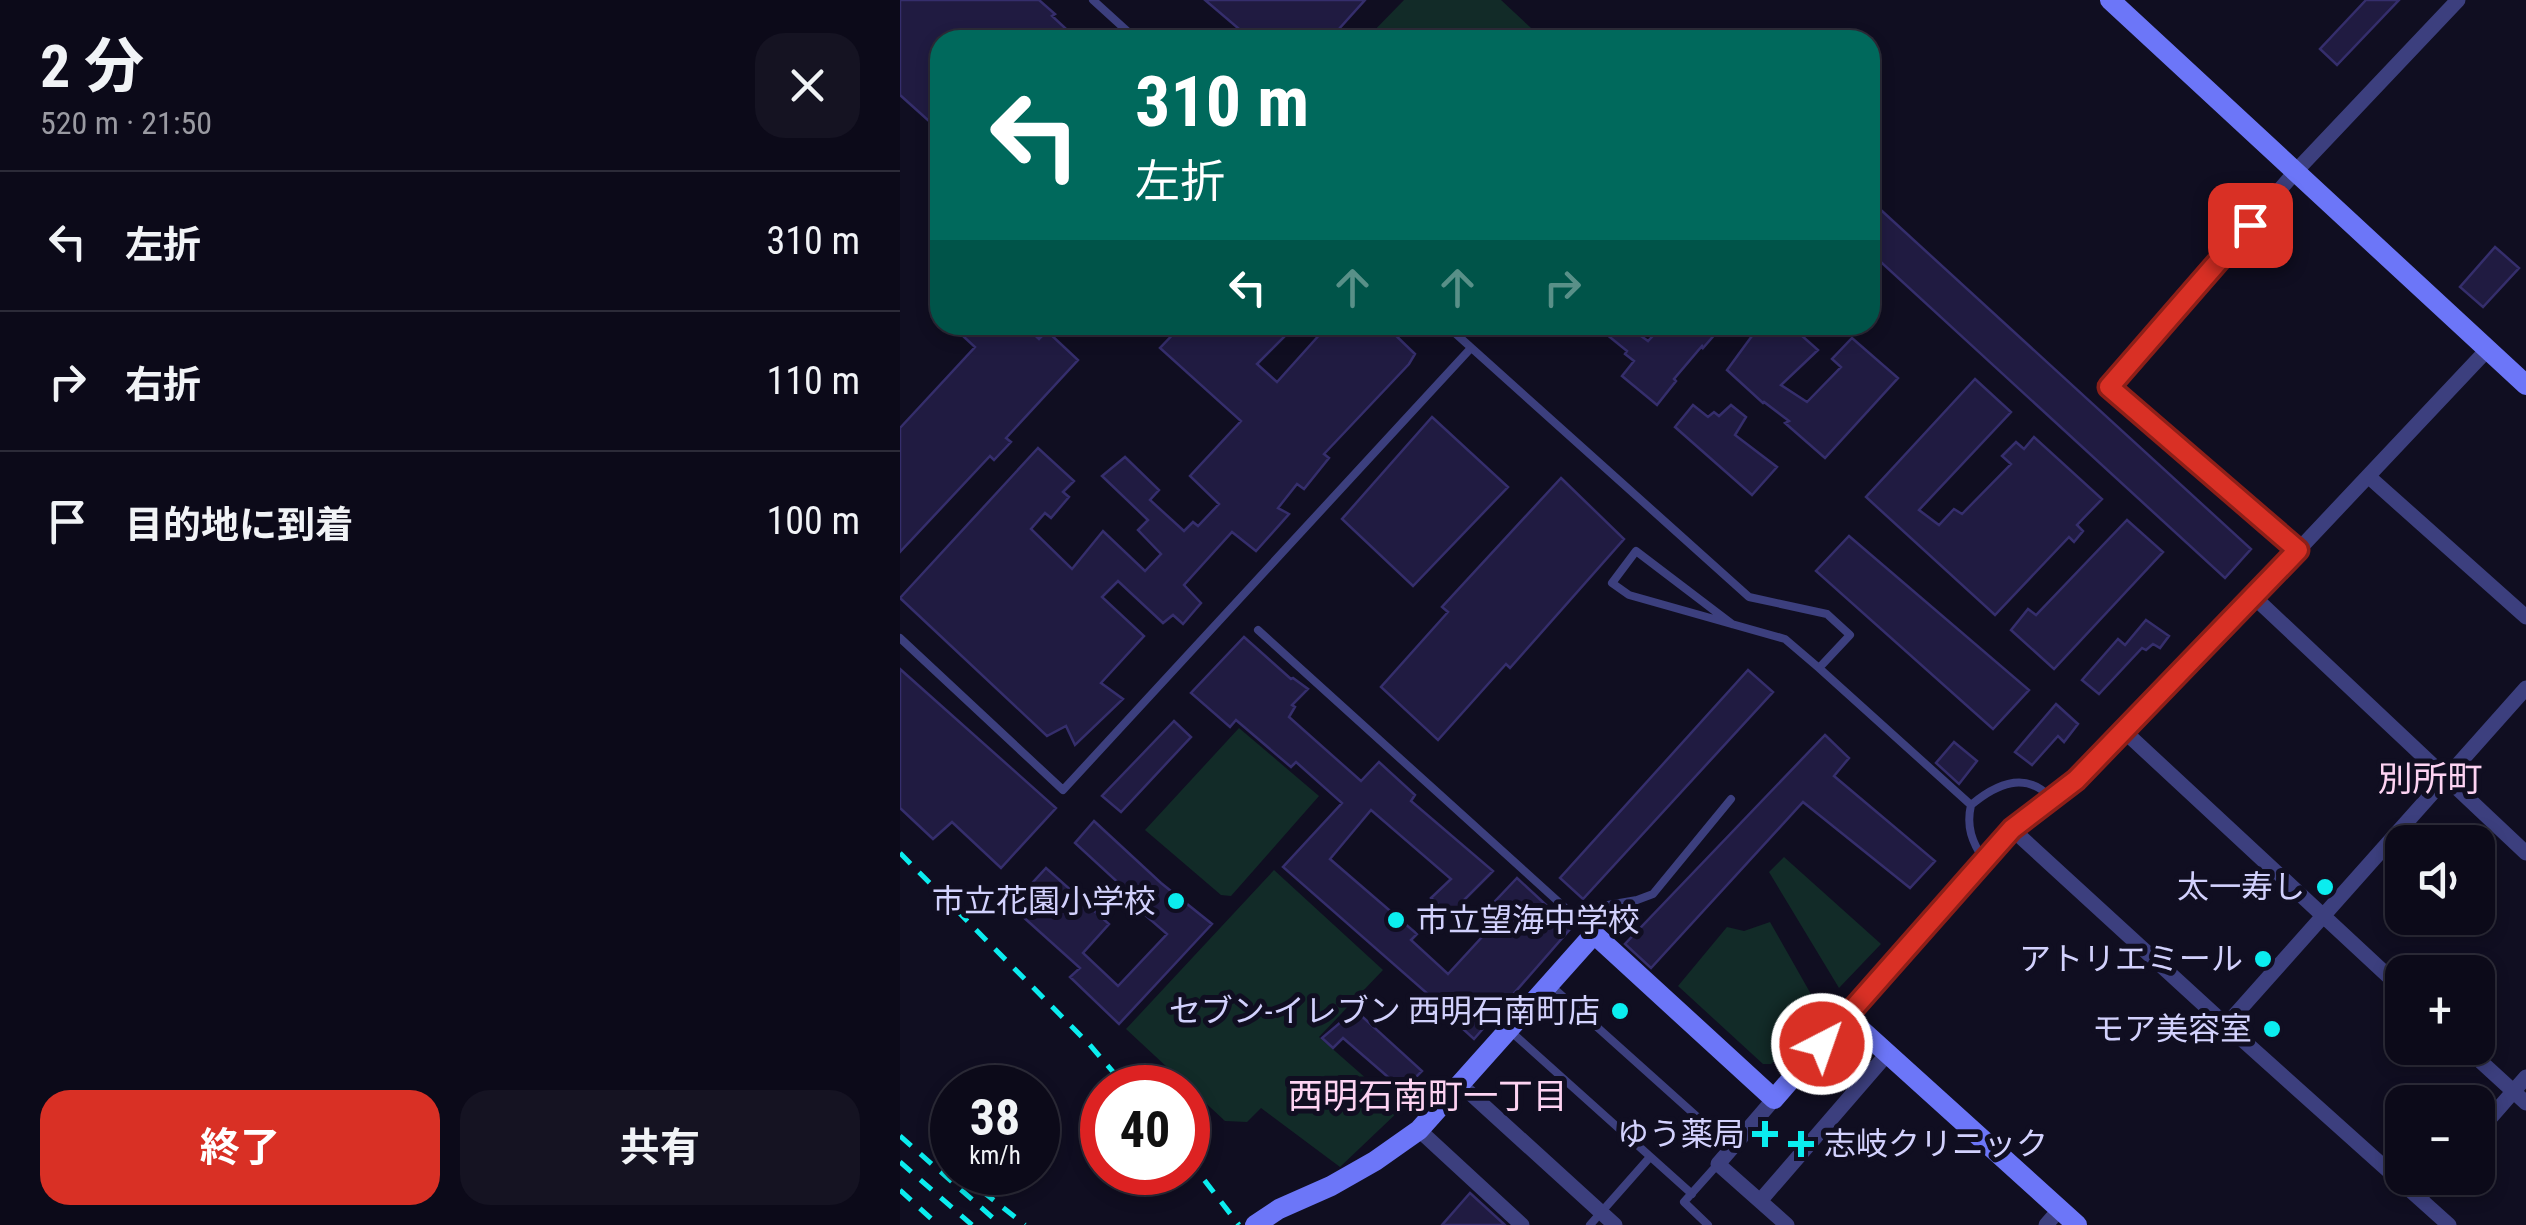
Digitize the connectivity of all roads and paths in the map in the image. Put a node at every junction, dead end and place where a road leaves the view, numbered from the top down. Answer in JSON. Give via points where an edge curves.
{"nodes":[{"id":1,"x":1093,"y":0,"type":"edge"},
{"id":2,"x":2110,"y":0,"type":"edge"},
{"id":3,"x":2458,"y":0,"type":"edge"},
{"id":4,"x":1125,"y":30,"type":"edge"},
{"id":5,"x":2296,"y":171,"type":"junction"},
{"id":6,"x":1457,"y":335,"type":"edge"},
{"id":7,"x":1471,"y":348,"type":"junction"},
{"id":8,"x":2486,"y":350,"type":"junction"},
{"id":9,"x":2526,"y":386,"type":"edge"},
{"id":10,"x":2368,"y":476,"type":"junction"},
{"id":11,"x":2298,"y":550,"type":"junction"},
{"id":12,"x":2254,"y":597,"type":"junction"},
{"id":13,"x":2526,"y":617,"type":"edge"},
{"id":14,"x":1732,"y":624,"type":"junction"},
{"id":15,"x":1258,"y":630,"type":"dead end"},
{"id":16,"x":900,"y":638,"type":"edge"},
{"id":17,"x":1819,"y":668,"type":"junction"},
{"id":18,"x":2526,"y":688,"type":"edge"},
{"id":19,"x":2124,"y":731,"type":"junction"},
{"id":20,"x":2446,"y":778,"type":"junction"},
{"id":21,"x":2052,"y":798,"type":"junction"},
{"id":22,"x":1731,"y":799,"type":"dead end"},
{"id":23,"x":1971,"y":805,"type":"junction"},
{"id":24,"x":2012,"y":829,"type":"junction"},
{"id":25,"x":2526,"y":853,"type":"edge"},
{"id":26,"x":1984,"y":860,"type":"junction"},
{"id":27,"x":2324,"y":916,"type":"junction"},
{"id":28,"x":1594,"y":934,"type":"junction"},
{"id":29,"x":2385,"y":973,"type":"edge"},
{"id":30,"x":1549,"y":984,"type":"junction"},
{"id":31,"x":1846,"y":1016,"type":"junction"},
{"id":32,"x":2226,"y":1026,"type":"junction"},
{"id":33,"x":1508,"y":1029,"type":"junction"},
{"id":34,"x":1888,"y":1053,"type":"junction"},
{"id":35,"x":2484,"y":1065,"type":"edge"},
{"id":36,"x":2526,"y":1078,"type":"edge"},
{"id":37,"x":1460,"y":1084,"type":"junction"},
{"id":38,"x":2520,"y":1098,"type":"edge"},
{"id":39,"x":1774,"y":1099,"type":"junction"},
{"id":40,"x":2495,"y":1118,"type":"edge"},
{"id":41,"x":1418,"y":1130,"type":"junction"},
{"id":42,"x":1732,"y":1148,"type":"junction"},
{"id":43,"x":1650,"y":1157,"type":"junction"},
{"id":44,"x":1718,"y":1164,"type":"junction"},
{"id":45,"x":1692,"y":1194,"type":"junction"},
{"id":46,"x":2423,"y":1195,"type":"edge"},
{"id":47,"x":2420,"y":1198,"type":"junction"},
{"id":48,"x":1760,"y":1201,"type":"junction"},
{"id":49,"x":2052,"y":1217,"type":"edge"},
{"id":50,"x":1596,"y":1219,"type":"edge"},
{"id":51,"x":1255,"y":1225,"type":"edge"},
{"id":52,"x":1522,"y":1225,"type":"edge"},
{"id":53,"x":1615,"y":1225,"type":"edge"},
{"id":54,"x":1708,"y":1225,"type":"edge"},
{"id":55,"x":1787,"y":1225,"type":"edge"},
{"id":56,"x":2078,"y":1225,"type":"edge"},
{"id":57,"x":2450,"y":1225,"type":"edge"}],
"edges":[{"from":1,"to":4,"type":"lane"},
{"from":2,"to":5,"type":"street"},
{"from":3,"to":5,"type":"street"},
{"from":5,"to":8,"type":"street"},
{"from":5,"to":11,"type":"street","via":[[2109,387]]},
{"from":6,"to":7,"type":"lane"},
{"from":7,"to":16,"type":"lane","via":[[1063,790]]},
{"from":7,"to":17,"type":"lane","via":[[1748,596],[1827,614],[1850,634]]},
{"from":8,"to":9,"type":"street"},
{"from":8,"to":10,"type":"street"},
{"from":10,"to":11,"type":"street"},
{"from":10,"to":13,"type":"street"},
{"from":11,"to":12,"type":"street"},
{"from":12,"to":19,"type":"street"},
{"from":12,"to":20,"type":"street"},
{"from":14,"to":14,"type":"lane","via":[[1629,595],[1612,583],[1636,551]]},
{"from":14,"to":17,"type":"lane","via":[[1785,639]]},
{"from":15,"to":28,"type":"lane"},
{"from":17,"to":23,"type":"lane"},
{"from":18,"to":20,"type":"street"},
{"from":19,"to":21,"type":"street"},
{"from":19,"to":27,"type":"street"},
{"from":20,"to":25,"type":"street"},
{"from":20,"to":27,"type":"street"},
{"from":21,"to":23,"type":"lane","via":[[2012,781]]},
{"from":21,"to":24,"type":"street"},
{"from":22,"to":28,"type":"lane","via":[[1653,894],[1608,904]]},
{"from":23,"to":26,"type":"lane","via":[[1969,830]]},
{"from":24,"to":26,"type":"street"},
{"from":24,"to":32,"type":"street"},
{"from":26,"to":31,"type":"street"},
{"from":27,"to":29,"type":"street"},
{"from":27,"to":32,"type":"street"},
{"from":28,"to":30,"type":"street"},
{"from":28,"to":39,"type":"street"},
{"from":30,"to":33,"type":"street"},
{"from":30,"to":42,"type":"lane"},
{"from":31,"to":34,"type":"street"},
{"from":31,"to":39,"type":"street"},
{"from":32,"to":47,"type":"street"},
{"from":33,"to":37,"type":"street"},
{"from":33,"to":43,"type":"lane"},
{"from":34,"to":48,"type":"street"},
{"from":34,"to":49,"type":"street"},
{"from":35,"to":38,"type":"street"},
{"from":36,"to":38,"type":"street"},
{"from":37,"to":41,"type":"street"},
{"from":37,"to":50,"type":"street"},
{"from":38,"to":40,"type":"street"},
{"from":39,"to":42,"type":"street"},
{"from":41,"to":51,"type":"street","via":[[1375,1161]]},
{"from":41,"to":52,"type":"street"},
{"from":42,"to":44,"type":"street"},
{"from":43,"to":45,"type":"lane"},
{"from":43,"to":50,"type":"lane"},
{"from":44,"to":45,"type":"lane"},
{"from":44,"to":48,"type":"street"},
{"from":45,"to":54,"type":"lane","via":[[1684,1202]]},
{"from":46,"to":47,"type":"street"},
{"from":47,"to":57,"type":"street"},
{"from":48,"to":55,"type":"street"},
{"from":49,"to":56,"type":"street"},
{"from":50,"to":53,"type":"street"}]}
